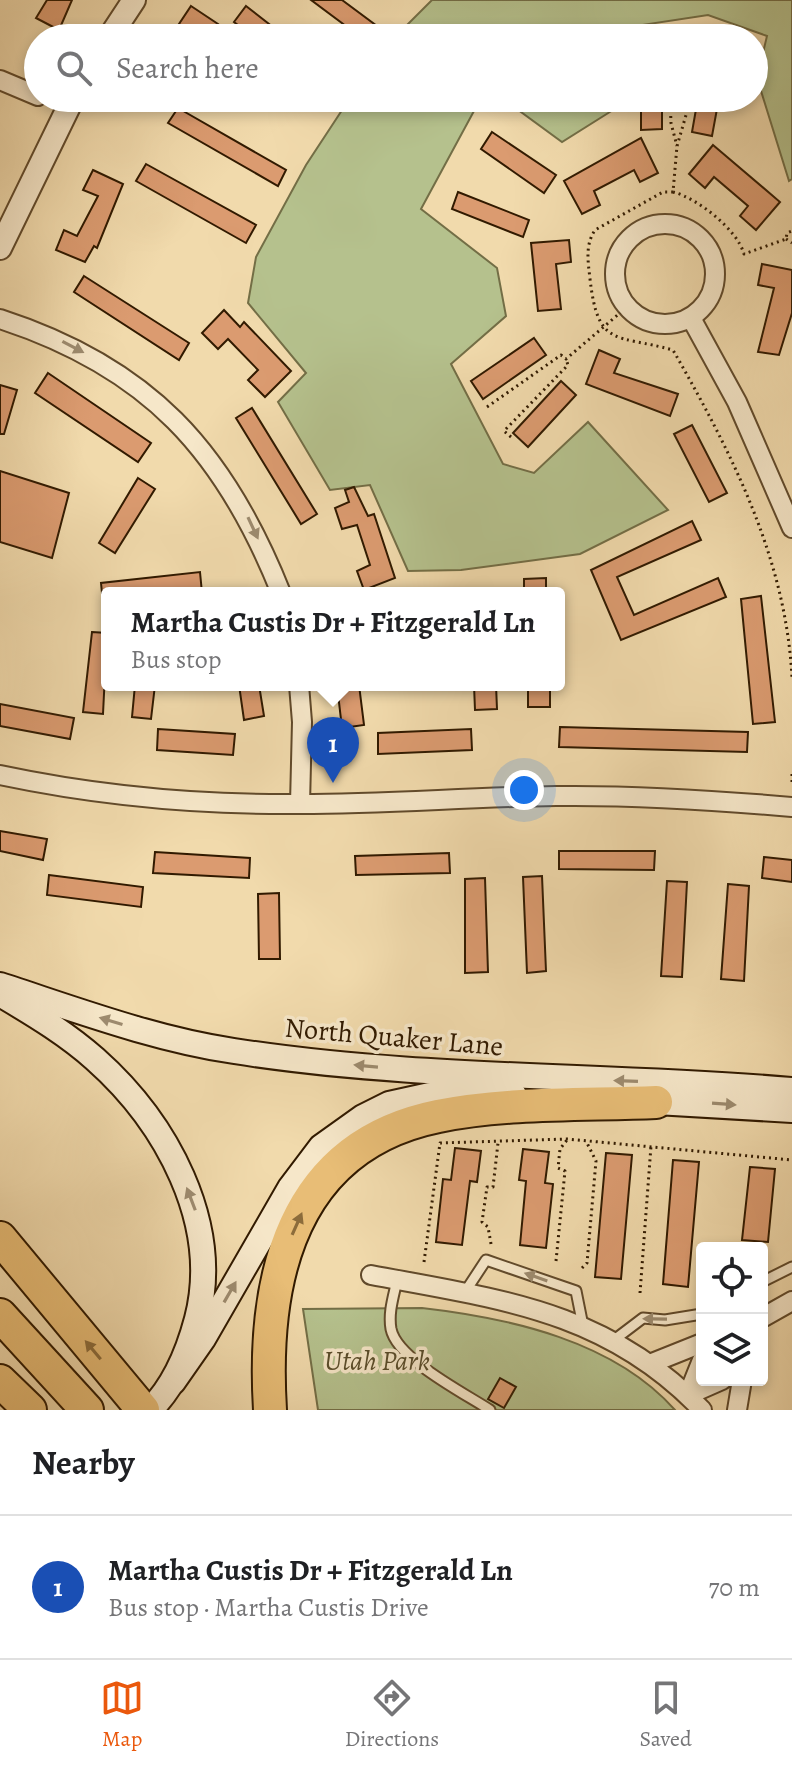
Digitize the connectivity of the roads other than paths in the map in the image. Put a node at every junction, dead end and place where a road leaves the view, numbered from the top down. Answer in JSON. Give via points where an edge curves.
{"nodes":[{"id":1,"x":134,"y":0,"type":"edge"},
{"id":2,"x":118,"y":24,"type":"edge"},
{"id":3,"x":0,"y":80,"type":"edge"},
{"id":4,"x":24,"y":90,"type":"edge"},
{"id":5,"x":66,"y":112,"type":"edge"},
{"id":6,"x":0,"y":248,"type":"edge"},
{"id":7,"x":691,"y":318,"type":"junction"},
{"id":8,"x":0,"y":319,"type":"edge"},
{"id":9,"x":792,"y":528,"type":"edge"},
{"id":10,"x":278,"y":587,"type":"edge"},
{"id":11,"x":299,"y":691,"type":"edge"},
{"id":12,"x":0,"y":775,"type":"edge"},
{"id":13,"x":300,"y":804,"type":"junction"},
{"id":14,"x":792,"y":807,"type":"edge"},
{"id":15,"x":0,"y":985,"type":"edge"},
{"id":16,"x":0,"y":993,"type":"edge"},
{"id":17,"x":792,"y":1090,"type":"edge"},
{"id":18,"x":656,"y":1102,"type":"junction"},
{"id":19,"x":792,"y":1110,"type":"edge"},
{"id":20,"x":0,"y":1238,"type":"edge"},
{"id":21,"x":792,"y":1267,"type":"edge"},
{"id":22,"x":371,"y":1275,"type":"dead end"},
{"id":23,"x":768,"y":1279,"type":"edge"},
{"id":24,"x":397,"y":1280,"type":"junction"},
{"id":25,"x":465,"y":1292,"type":"junction"},
{"id":26,"x":792,"y":1301,"type":"edge"},
{"id":27,"x":0,"y":1315,"type":"edge"},
{"id":28,"x":696,"y":1315,"type":"edge"},
{"id":29,"x":768,"y":1315,"type":"edge"},
{"id":30,"x":583,"y":1326,"type":"junction"},
{"id":31,"x":614,"y":1340,"type":"junction"},
{"id":32,"x":696,"y":1345,"type":"edge"},
{"id":33,"x":652,"y":1363,"type":"junction"},
{"id":34,"x":696,"y":1375,"type":"edge"},
{"id":35,"x":0,"y":1381,"type":"edge"},
{"id":36,"x":173,"y":1382,"type":"junction"},
{"id":37,"x":708,"y":1386,"type":"edge"},
{"id":38,"x":741,"y":1386,"type":"edge"},
{"id":39,"x":688,"y":1395,"type":"junction"},
{"id":40,"x":30,"y":1410,"type":"edge"},
{"id":41,"x":87,"y":1410,"type":"edge"},
{"id":42,"x":143,"y":1410,"type":"edge"},
{"id":43,"x":150,"y":1410,"type":"edge"},
{"id":44,"x":270,"y":1410,"type":"edge"},
{"id":45,"x":490,"y":1410,"type":"edge"},
{"id":46,"x":702,"y":1410,"type":"edge"},
{"id":47,"x":737,"y":1410,"type":"edge"}],
"edges":[{"from":1,"to":2,"type":"street"},
{"from":3,"to":4,"type":"street"},
{"from":5,"to":6,"type":"street"},
{"from":7,"to":7,"type":"street","via":[[714,287],[711,253],[701,239],[671,224],[638,232],[621,251],[615,276],[627,307],[652,323]]},
{"from":7,"to":9,"type":"street","via":[[743,413]]},
{"from":8,"to":10,"type":"street","one_way":true,"via":[[83,352],[150,397],[203,448],[248,518]]},
{"from":11,"to":13,"type":"street"},
{"from":12,"to":13,"type":"street","via":[[153,799]]},
{"from":13,"to":14,"type":"street","via":[[556,796],[699,798]]},
{"from":17,"to":15,"type":"main road","name":"North Quaker Lane","one_way":true,"via":[[416,1070],[233,1051],[160,1036]]},
{"from":36,"to":16,"type":"main road","one_way":true,"via":[[194,1333],[203,1288],[202,1242],[183,1178],[123,1087],[75,1043]]},
{"from":18,"to":19,"type":"main road","name":"North Quaker Lane","one_way":true},
{"from":36,"to":18,"type":"main road","name":"North Quaker Lane","one_way":true,"via":[[290,1188],[321,1147],[363,1117],[389,1104],[446,1094]]},
{"from":44,"to":18,"type":"highway","one_way":true,"via":[[271,1314],[280,1265],[301,1214],[326,1175],[356,1151],[388,1132],[436,1117],[496,1108]]},
{"from":42,"to":20,"type":"highway","one_way":true},
{"from":21,"to":23,"type":"lane"},
{"from":22,"to":24,"type":"street"},
{"from":24,"to":25,"type":"street"},
{"from":24,"to":45,"type":"lane","via":[[390,1314],[395,1341]]},
{"from":25,"to":30,"type":"street","via":[[515,1302]]},
{"from":30,"to":25,"type":"lane","one_way":true,"via":[[576,1291],[486,1260]]},
{"from":26,"to":29,"type":"street"},
{"from":27,"to":41,"type":"highway"},
{"from":28,"to":31,"type":"lane","one_way":true,"via":[[643,1318]]},
{"from":30,"to":31,"type":"street"},
{"from":31,"to":33,"type":"street"},
{"from":32,"to":33,"type":"street"},
{"from":33,"to":39,"type":"street"},
{"from":34,"to":39,"type":"street"},
{"from":35,"to":40,"type":"highway"},
{"from":36,"to":43,"type":"main road"},
{"from":37,"to":39,"type":"street"},
{"from":38,"to":47,"type":"street"},
{"from":39,"to":46,"type":"street"}]}
